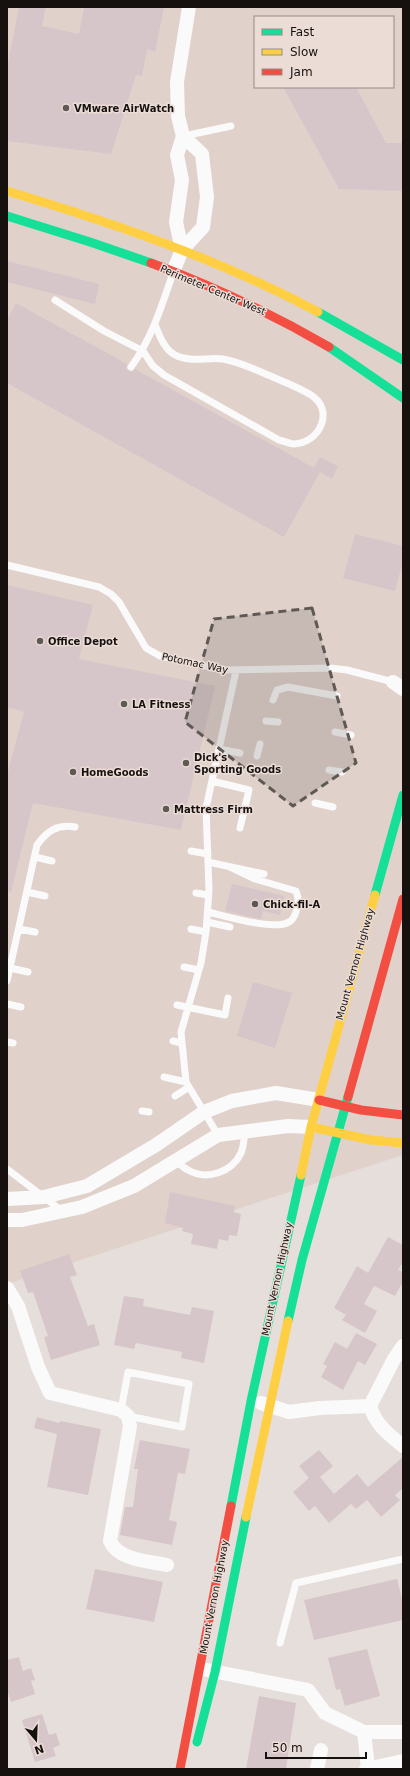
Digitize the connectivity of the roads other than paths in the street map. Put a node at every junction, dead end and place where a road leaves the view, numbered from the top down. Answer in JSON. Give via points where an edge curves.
{"nodes":[{"id":1,"x":189,"y":7,"type":"edge"},
{"id":2,"x":231,"y":126,"type":"dead end"},
{"id":3,"x":183,"y":136,"type":"junction"},
{"id":4,"x":7,"y":191,"type":"edge"},
{"id":5,"x":7,"y":216,"type":"edge"},
{"id":6,"x":182,"y":250,"type":"junction"},
{"id":7,"x":174,"y":272,"type":"junction"},
{"id":8,"x":55,"y":300,"type":"dead end"},
{"id":9,"x":155,"y":325,"type":"junction"},
{"id":10,"x":143,"y":351,"type":"junction"},
{"id":11,"x":403,"y":360,"type":"edge"},
{"id":12,"x":132,"y":367,"type":"dead end"},
{"id":13,"x":403,"y":398,"type":"edge"},
{"id":14,"x":7,"y":565,"type":"edge"},
{"id":15,"x":236,"y":671,"type":"junction"},
{"id":16,"x":400,"y":684,"type":"edge"},
{"id":17,"x":337,"y":696,"type":"dead end"},
{"id":18,"x":273,"y":700,"type":"dead end"},
{"id":19,"x":266,"y":721,"type":"dead end"},
{"id":20,"x":278,"y":722,"type":"dead end"},
{"id":21,"x":335,"y":732,"type":"dead end"},
{"id":22,"x":352,"y":735,"type":"dead end"},
{"id":23,"x":260,"y":744,"type":"dead end"},
{"id":24,"x":219,"y":749,"type":"junction"},
{"id":25,"x":240,"y":753,"type":"dead end"},
{"id":26,"x":257,"y":756,"type":"dead end"},
{"id":27,"x":329,"y":770,"type":"dead end"},
{"id":28,"x":342,"y":772,"type":"dead end"},
{"id":29,"x":212,"y":781,"type":"junction"},
{"id":30,"x":403,"y":795,"type":"edge"},
{"id":31,"x":315,"y":803,"type":"dead end"},
{"id":32,"x":333,"y":807,"type":"dead end"},
{"id":33,"x":75,"y":827,"type":"dead end"},
{"id":34,"x":240,"y":828,"type":"dead end"},
{"id":35,"x":191,"y":851,"type":"dead end"},
{"id":36,"x":208,"y":854,"type":"junction"},
{"id":37,"x":35,"y":857,"type":"junction"},
{"id":38,"x":52,"y":861,"type":"dead end"},
{"id":39,"x":208,"y":862,"type":"junction"},
{"id":40,"x":230,"y":867,"type":"junction"},
{"id":41,"x":264,"y":874,"type":"dead end"},
{"id":42,"x":27,"y":892,"type":"junction"},
{"id":43,"x":196,"y":893,"type":"dead end"},
{"id":44,"x":208,"y":895,"type":"junction"},
{"id":45,"x":45,"y":896,"type":"dead end"},
{"id":46,"x":403,"y":899,"type":"edge"},
{"id":47,"x":208,"y":912,"type":"junction"},
{"id":48,"x":207,"y":922,"type":"junction"},
{"id":49,"x":230,"y":927,"type":"dead end"},
{"id":50,"x":19,"y":928,"type":"junction"},
{"id":51,"x":191,"y":929,"type":"dead end"},
{"id":52,"x":35,"y":932,"type":"dead end"},
{"id":53,"x":206,"y":932,"type":"junction"},
{"id":54,"x":184,"y":967,"type":"dead end"},
{"id":55,"x":10,"y":968,"type":"junction"},
{"id":56,"x":199,"y":970,"type":"junction"},
{"id":57,"x":28,"y":972,"type":"dead end"},
{"id":58,"x":7,"y":981,"type":"edge"},
{"id":59,"x":228,"y":998,"type":"dead end"},
{"id":60,"x":7,"y":1004,"type":"edge"},
{"id":61,"x":177,"y":1005,"type":"dead end"},
{"id":62,"x":21,"y":1007,"type":"dead end"},
{"id":63,"x":188,"y":1007,"type":"junction"},
{"id":64,"x":173,"y":1041,"type":"dead end"},
{"id":65,"x":182,"y":1043,"type":"junction"},
{"id":66,"x":164,"y":1077,"type":"dead end"},
{"id":67,"x":188,"y":1084,"type":"junction"},
{"id":68,"x":174,"y":1096,"type":"dead end"},
{"id":69,"x":319,"y":1100,"type":"junction"},
{"id":70,"x":345,"y":1108,"type":"junction"},
{"id":71,"x":204,"y":1112,"type":"junction"},
{"id":72,"x":403,"y":1115,"type":"edge"},
{"id":73,"x":311,"y":1126,"type":"junction"},
{"id":74,"x":245,"y":1131,"type":"junction"},
{"id":75,"x":338,"y":1132,"type":"junction"},
{"id":76,"x":218,"y":1135,"type":"junction"},
{"id":77,"x":403,"y":1143,"type":"edge"},
{"id":78,"x":176,"y":1161,"type":"junction"},
{"id":79,"x":7,"y":1170,"type":"edge"},
{"id":80,"x":44,"y":1198,"type":"junction"},
{"id":81,"x":7,"y":1199,"type":"edge"},
{"id":82,"x":62,"y":1210,"type":"junction"},
{"id":83,"x":7,"y":1220,"type":"edge"},
{"id":84,"x":7,"y":1288,"type":"edge"},
{"id":85,"x":403,"y":1346,"type":"edge"},
{"id":86,"x":251,"y":1401,"type":"junction"},
{"id":87,"x":269,"y":1405,"type":"junction"},
{"id":88,"x":370,"y":1406,"type":"junction"},
{"id":89,"x":124,"y":1413,"type":"junction"},
{"id":90,"x":403,"y":1446,"type":"edge"},
{"id":91,"x":403,"y":1559,"type":"edge"},
{"id":92,"x":167,"y":1565,"type":"dead end"},
{"id":93,"x":280,"y":1643,"type":"dead end"},
{"id":94,"x":200,"y":1669,"type":"junction"},
{"id":95,"x":215,"y":1672,"type":"junction"},
{"id":96,"x":364,"y":1732,"type":"junction"},
{"id":97,"x":403,"y":1732,"type":"edge"},
{"id":98,"x":321,"y":1750,"type":"dead end"},
{"id":99,"x":194,"y":1754,"type":"dead end"},
{"id":100,"x":403,"y":1761,"type":"edge"},
{"id":101,"x":180,"y":1769,"type":"edge"},
{"id":102,"x":317,"y":1769,"type":"edge"},
{"id":103,"x":367,"y":1769,"type":"edge"}],
"edges":[{"from":1,"to":3,"type":"street","via":[[177,82],[178,116]]},
{"from":2,"to":3,"type":"lane"},
{"from":3,"to":6,"type":"street","via":[[177,155],[182,180],[176,222]]},
{"from":3,"to":6,"type":"street","via":[[202,154],[207,197],[203,227]]},
{"from":4,"to":6,"type":"street","via":[[67,208]]},
{"from":5,"to":7,"type":"street","name":"Perimeter Center West","via":[[60,231]]},
{"from":6,"to":7,"type":"street"},
{"from":6,"to":11,"type":"street","via":[[288,296],[343,324]]},
{"from":7,"to":9,"type":"lane"},
{"from":7,"to":13,"type":"street","name":"Perimeter Center West","via":[[285,323],[350,360]]},
{"from":8,"to":10,"type":"lane","via":[[104,331]]},
{"from":9,"to":10,"type":"lane"},
{"from":9,"to":10,"type":"lane","via":[[166,347],[175,355],[188,359],[224,359],[238,363],[311,395],[321,404],[324,415],[322,424],[317,433],[307,440],[294,444],[279,440],[164,375],[153,366]]},
{"from":10,"to":12,"type":"lane"},
{"from":14,"to":15,"type":"lane","name":"Potomac Way","via":[[99,587],[119,602],[146,648],[153,653],[216,669]]},
{"from":15,"to":16,"type":"lane","name":"Potomac Way","via":[[330,668]]},
{"from":15,"to":24,"type":"lane"},
{"from":17,"to":18,"type":"lane","via":[[288,687],[277,690]]},
{"from":19,"to":20,"type":"lane"},
{"from":21,"to":22,"type":"lane"},
{"from":23,"to":26,"type":"lane"},
{"from":24,"to":25,"type":"lane"},
{"from":24,"to":29,"type":"lane"},
{"from":27,"to":28,"type":"lane"},
{"from":29,"to":34,"type":"lane","via":[[249,790]]},
{"from":29,"to":36,"type":"lane","via":[[206,808]]},
{"from":30,"to":69,"type":"street","name":"Mount Vernon Highway"},
{"from":31,"to":32,"type":"lane"},
{"from":33,"to":37,"type":"lane","via":[[66,826],[46,833],[38,845]]},
{"from":35,"to":36,"type":"lane"},
{"from":36,"to":39,"type":"lane"},
{"from":37,"to":38,"type":"lane"},
{"from":37,"to":42,"type":"lane"},
{"from":39,"to":40,"type":"lane"},
{"from":39,"to":44,"type":"lane"},
{"from":40,"to":41,"type":"lane"},
{"from":40,"to":47,"type":"lane","via":[[254,879],[296,891],[299,905],[295,914],[291,921],[270,926]]},
{"from":42,"to":45,"type":"lane"},
{"from":42,"to":50,"type":"lane"},
{"from":43,"to":44,"type":"lane"},
{"from":44,"to":47,"type":"lane"},
{"from":46,"to":70,"type":"street","name":"Mount Vernon Highway"},
{"from":47,"to":48,"type":"lane"},
{"from":48,"to":49,"type":"lane"},
{"from":48,"to":53,"type":"lane"},
{"from":50,"to":52,"type":"lane"},
{"from":50,"to":55,"type":"lane"},
{"from":51,"to":53,"type":"lane"},
{"from":53,"to":56,"type":"lane"},
{"from":54,"to":56,"type":"lane"},
{"from":55,"to":57,"type":"lane"},
{"from":55,"to":58,"type":"lane"},
{"from":56,"to":63,"type":"lane"},
{"from":59,"to":63,"type":"lane","via":[[225,1015]]},
{"from":60,"to":62,"type":"lane"},
{"from":61,"to":63,"type":"lane"},
{"from":63,"to":65,"type":"lane","via":[[181,1032]]},
{"from":64,"to":65,"type":"lane"},
{"from":65,"to":67,"type":"lane"},
{"from":66,"to":67,"type":"lane"},
{"from":67,"to":68,"type":"lane"},
{"from":67,"to":71,"type":"lane"},
{"from":69,"to":70,"type":"street"},
{"from":69,"to":71,"type":"street","via":[[276,1093],[232,1101]]},
{"from":69,"to":73,"type":"street","name":"Mount Vernon Highway"},
{"from":70,"to":72,"type":"street"},
{"from":70,"to":75,"type":"street","name":"Mount Vernon Highway"},
{"from":71,"to":76,"type":"lane"},
{"from":71,"to":80,"type":"street","via":[[156,1145],[87,1186]]},
{"from":73,"to":74,"type":"street"},
{"from":73,"to":75,"type":"street"},
{"from":73,"to":86,"type":"street","name":"Mount Vernon Highway"},
{"from":74,"to":76,"type":"street"},
{"from":74,"to":78,"type":"lane","via":[[242,1152],[233,1164],[220,1173],[203,1175],[188,1170]]},
{"from":75,"to":77,"type":"street","via":[[371,1140]]},
{"from":75,"to":87,"type":"street","name":"Mount Vernon Highway","via":[[302,1260]]},
{"from":76,"to":78,"type":"street"},
{"from":78,"to":82,"type":"street","via":[[134,1186],[82,1207]]},
{"from":79,"to":80,"type":"lane"},
{"from":80,"to":81,"type":"street"},
{"from":80,"to":82,"type":"lane"},
{"from":82,"to":83,"type":"street","via":[[22,1220]]},
{"from":84,"to":89,"type":"street","via":[[18,1306],[38,1367],[50,1394]]},
{"from":85,"to":88,"type":"street"},
{"from":86,"to":87,"type":"street"},
{"from":86,"to":94,"type":"street","name":"Mount Vernon Highway"},
{"from":87,"to":88,"type":"street","via":[[289,1412]]},
{"from":87,"to":95,"type":"street","name":"Mount Vernon Highway"},
{"from":88,"to":90,"type":"street","via":[[373,1417],[381,1429]]},
{"from":89,"to":89,"type":"lane","via":[[128,1372],[189,1384],[182,1427]]},
{"from":89,"to":92,"type":"street","via":[[130,1426],[110,1541],[113,1547],[124,1555]]},
{"from":91,"to":93,"type":"lane","via":[[296,1583]]},
{"from":94,"to":95,"type":"street"},
{"from":94,"to":101,"type":"street","name":"Mount Vernon Highway"},
{"from":95,"to":96,"type":"street","via":[[308,1690],[325,1713]]},
{"from":95,"to":99,"type":"street","name":"Mount Vernon Highway"},
{"from":96,"to":97,"type":"street"},
{"from":96,"to":103,"type":"street"},
{"from":98,"to":102,"type":"street"},
{"from":100,"to":103,"type":"street"}]}
